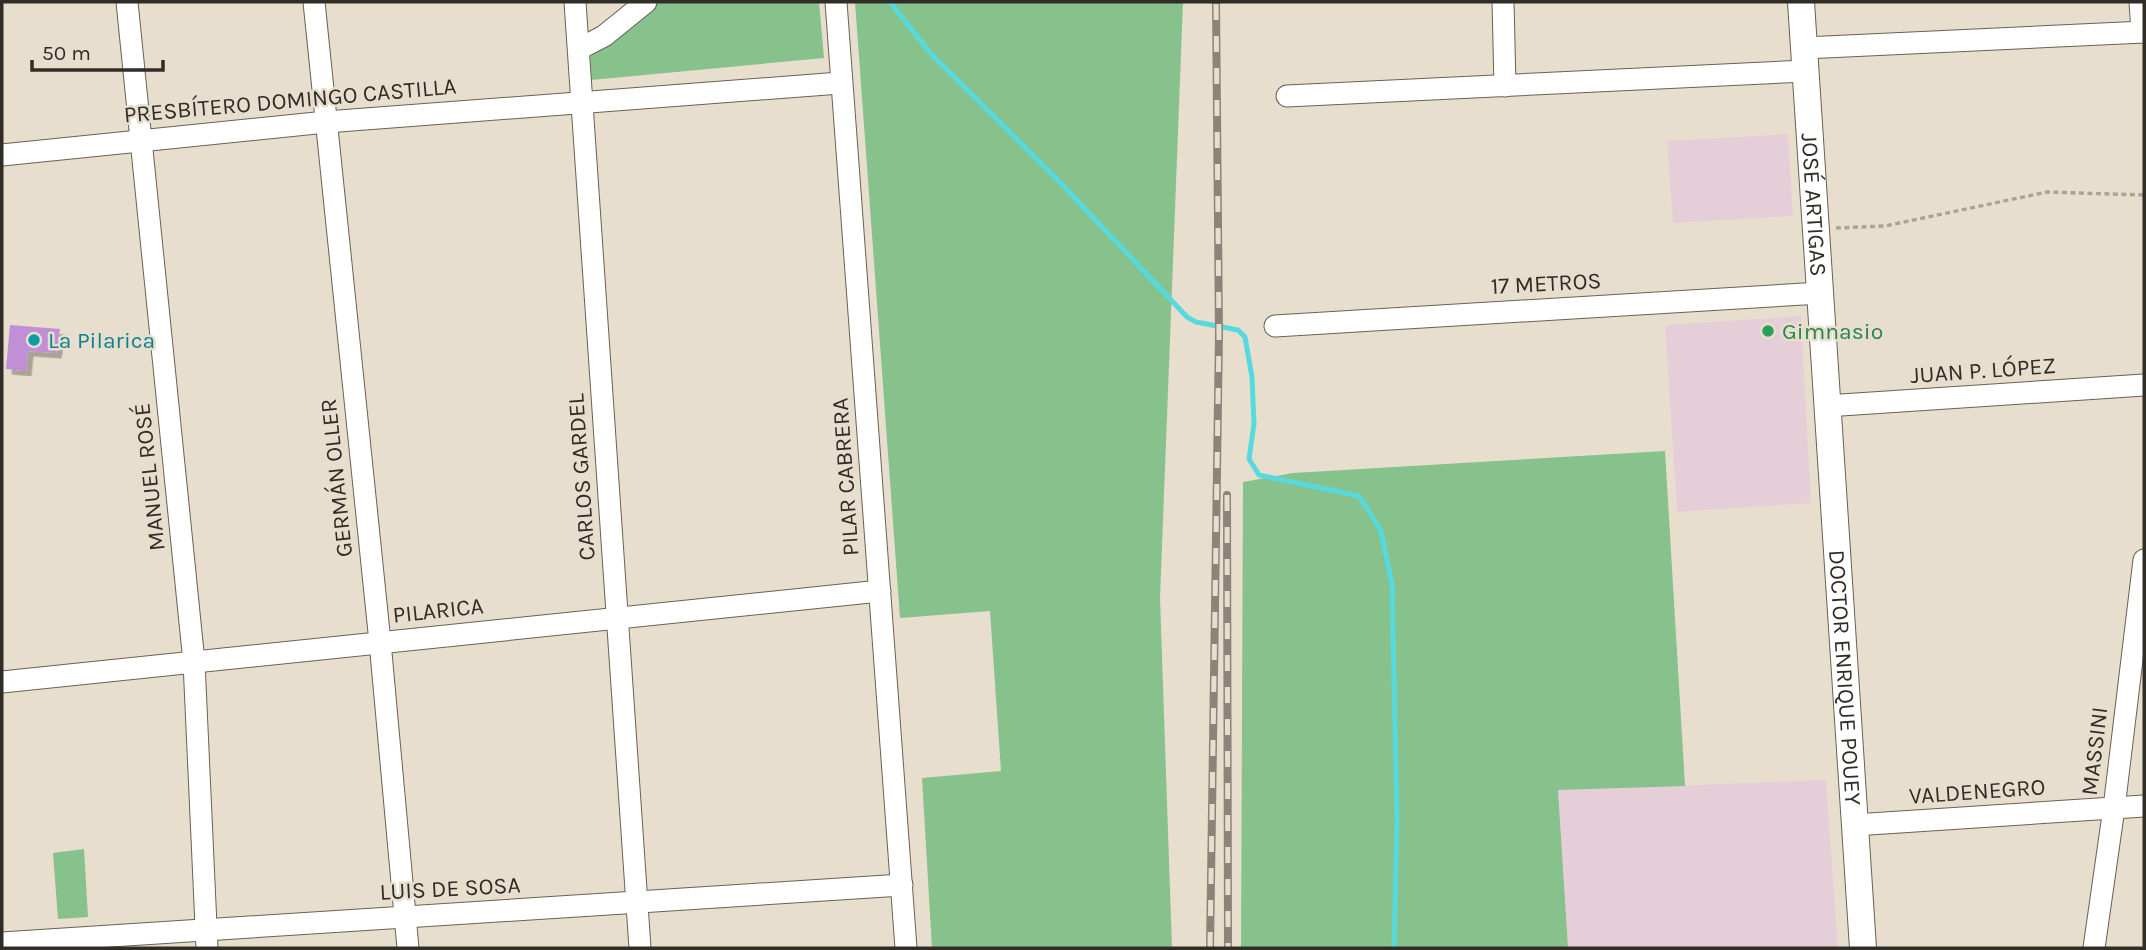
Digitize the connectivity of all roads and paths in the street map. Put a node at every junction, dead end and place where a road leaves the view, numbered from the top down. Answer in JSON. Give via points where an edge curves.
{"nodes":[{"id":1,"x":127,"y":2,"type":"edge"},
{"id":2,"x":314,"y":2,"type":"edge"},
{"id":3,"x":575,"y":2,"type":"edge"},
{"id":4,"x":646,"y":2,"type":"edge"},
{"id":5,"x":836,"y":2,"type":"edge"},
{"id":6,"x":1503,"y":2,"type":"edge"},
{"id":7,"x":1801,"y":2,"type":"edge"},
{"id":8,"x":2140,"y":2,"type":"edge"},
{"id":9,"x":2143,"y":32,"type":"edge"},
{"id":10,"x":579,"y":49,"type":"junction"},
{"id":11,"x":1805,"y":59,"type":"junction"},
{"id":12,"x":840,"y":83,"type":"junction"},
{"id":13,"x":1505,"y":86,"type":"junction"},
{"id":14,"x":1287,"y":96,"type":"dead end"},
{"id":15,"x":583,"y":102,"type":"junction"},
{"id":16,"x":326,"y":122,"type":"junction"},
{"id":17,"x":140,"y":140,"type":"junction"},
{"id":18,"x":2,"y":155,"type":"edge"},
{"id":19,"x":2144,"y":195,"type":"edge"},
{"id":20,"x":1816,"y":229,"type":"junction"},
{"id":21,"x":1821,"y":293,"type":"junction"},
{"id":22,"x":1275,"y":326,"type":"dead end"},
{"id":23,"x":2144,"y":385,"type":"edge"},
{"id":24,"x":1826,"y":407,"type":"junction"},
{"id":25,"x":2143,"y":572,"type":"edge"},
{"id":26,"x":880,"y":591,"type":"junction"},
{"id":27,"x":617,"y":619,"type":"junction"},
{"id":28,"x":380,"y":642,"type":"junction"},
{"id":29,"x":194,"y":662,"type":"junction"},
{"id":30,"x":2,"y":682,"type":"edge"},
{"id":31,"x":2144,"y":806,"type":"edge"},
{"id":32,"x":2114,"y":808,"type":"junction"},
{"id":33,"x":1854,"y":825,"type":"junction"},
{"id":34,"x":902,"y":885,"type":"junction"},
{"id":35,"x":636,"y":904,"type":"junction"},
{"id":36,"x":406,"y":917,"type":"junction"},
{"id":37,"x":206,"y":939,"type":"edge"},
{"id":38,"x":2,"y":943,"type":"edge"},
{"id":39,"x":408,"y":948,"type":"edge"},
{"id":40,"x":640,"y":948,"type":"edge"},
{"id":41,"x":906,"y":948,"type":"edge"},
{"id":42,"x":1863,"y":948,"type":"edge"},
{"id":43,"x":2094,"y":948,"type":"edge"}],
"edges":[{"from":1,"to":17,"type":"street","name":"MANUEL ROSÉ"},
{"from":2,"to":16,"type":"street","name":"GERMÁN OLLER"},
{"from":3,"to":10,"type":"street","name":"CARLOS GARDEL"},
{"from":4,"to":10,"type":"street","via":[[604,36]]},
{"from":5,"to":12,"type":"street","name":"PILAR CABRERA"},
{"from":6,"to":13,"type":"street"},
{"from":7,"to":11,"type":"street","name":"JOSÉ ARTIGAS"},
{"from":8,"to":9,"type":"street"},
{"from":9,"to":11,"type":"street"},
{"from":10,"to":15,"type":"street","name":"CARLOS GARDEL"},
{"from":11,"to":13,"type":"street"},
{"from":11,"to":20,"type":"street","name":"JOSÉ ARTIGAS"},
{"from":12,"to":15,"type":"street","name":"PRESBÍTERO DOMINGO CASTILLA"},
{"from":12,"to":26,"type":"street","name":"PILAR CABRERA"},
{"from":13,"to":14,"type":"street"},
{"from":15,"to":16,"type":"street","name":"PRESBÍTERO DOMINGO CASTILLA"},
{"from":15,"to":27,"type":"street","name":"CARLOS GARDEL"},
{"from":16,"to":17,"type":"street","name":"PRESBÍTERO DOMINGO CASTILLA"},
{"from":16,"to":28,"type":"street","name":"GERMÁN OLLER"},
{"from":17,"to":18,"type":"street","name":"PRESBÍTERO DOMINGO CASTILLA"},
{"from":17,"to":29,"type":"street","name":"MANUEL ROSÉ"},
{"from":19,"to":20,"type":"path","via":[[2047,192],[1885,226]]},
{"from":20,"to":21,"type":"street","name":"JOSÉ ARTIGAS"},
{"from":21,"to":22,"type":"street","name":"17 METROS"},
{"from":21,"to":24,"type":"street","name":"JOSÉ ARTIGAS"},
{"from":23,"to":24,"type":"street","name":"JUAN P. LÓPEZ"},
{"from":24,"to":33,"type":"street","name":"DOCTOR ENRIQUE POUEY"},
{"from":25,"to":32,"type":"street","name":"MASSINI"},
{"from":26,"to":27,"type":"street","name":"PILARICA"},
{"from":26,"to":34,"type":"street","name":"PILAR CABRERA"},
{"from":27,"to":28,"type":"street","name":"PILARICA"},
{"from":27,"to":35,"type":"street","name":"CARLOS GARDEL"},
{"from":28,"to":29,"type":"street","name":"PILARICA"},
{"from":28,"to":36,"type":"street","name":"GERMÁN OLLER"},
{"from":29,"to":30,"type":"street","name":"PILARICA"},
{"from":29,"to":37,"type":"street","name":"MANUEL ROSÉ"},
{"from":31,"to":32,"type":"street","name":"VALDENEGRO"},
{"from":32,"to":33,"type":"street","name":"VALDENEGRO"},
{"from":32,"to":43,"type":"street","name":"MASSINI"},
{"from":33,"to":42,"type":"street","name":"DOCTOR ENRIQUE POUEY"},
{"from":34,"to":35,"type":"street","name":"LUIS DE SOSA"},
{"from":34,"to":41,"type":"street","name":"PILAR CABRERA"},
{"from":35,"to":36,"type":"street","name":"LUIS DE SOSA"},
{"from":35,"to":40,"type":"street","name":"CARLOS GARDEL"},
{"from":36,"to":37,"type":"street","name":"LUIS DE SOSA"},
{"from":36,"to":39,"type":"street","name":"GERMÁN OLLER"},
{"from":37,"to":38,"type":"street","name":"LUIS DE SOSA"}]}
